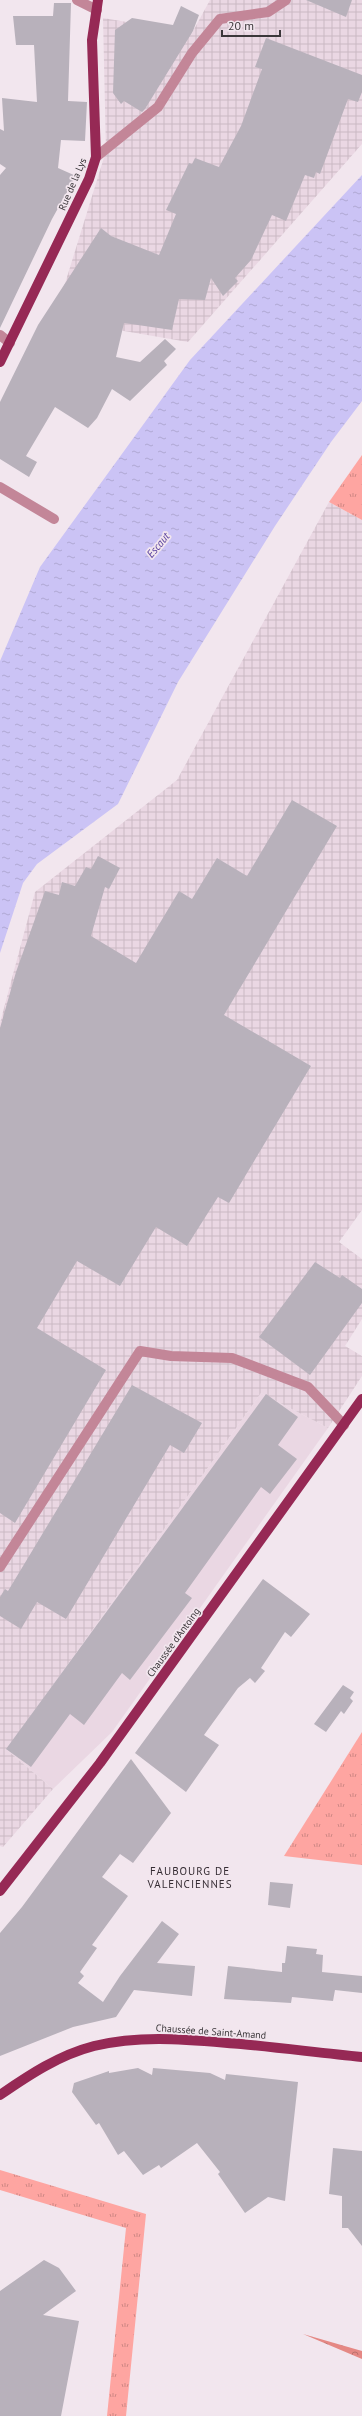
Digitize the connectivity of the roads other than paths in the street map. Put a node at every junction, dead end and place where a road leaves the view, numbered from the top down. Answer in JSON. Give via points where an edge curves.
{"nodes":[{"id":1,"x":76,"y":0,"type":"edge"},
{"id":2,"x":98,"y":0,"type":"edge"},
{"id":3,"x":286,"y":0,"type":"edge"},
{"id":4,"x":97,"y":10,"type":"junction"},
{"id":5,"x":96,"y":157,"type":"junction"},
{"id":6,"x":0,"y":335,"type":"edge"},
{"id":7,"x":10,"y":343,"type":"junction"},
{"id":8,"x":0,"y":362,"type":"edge"},
{"id":9,"x":0,"y":487,"type":"edge"},
{"id":10,"x":54,"y":519,"type":"dead end"},
{"id":11,"x":360,"y":1404,"type":"edge"},
{"id":12,"x":344,"y":1425,"type":"junction"},
{"id":13,"x":0,"y":1567,"type":"edge"},
{"id":14,"x":0,"y":1891,"type":"edge"},
{"id":15,"x":362,"y":2057,"type":"edge"},
{"id":16,"x":0,"y":2095,"type":"edge"}],
"edges":[{"from":1,"to":4,"type":"street"},
{"from":2,"to":4,"type":"main road","name":"Rue de la Lys"},
{"from":3,"to":5,"type":"street","via":[[268,12],[220,19],[192,53],[158,107]]},
{"from":4,"to":5,"type":"main road","name":"Rue de la Lys","via":[[92,40]]},
{"from":5,"to":7,"type":"main road","name":"Rue de la Lys","via":[[89,179]]},
{"from":6,"to":7,"type":"street"},
{"from":7,"to":8,"type":"main road","name":"Rue de la Lys"},
{"from":9,"to":10,"type":"street"},
{"from":11,"to":12,"type":"main road","name":"Chaussée d'Antoing"},
{"from":12,"to":13,"type":"street","via":[[308,1387],[232,1358],[171,1356],[140,1351]]},
{"from":12,"to":14,"type":"main road","name":"Chaussée d'Antoing","via":[[100,1763]]},
{"from":15,"to":16,"type":"main road","name":"Chaussée de Saint-Amand","via":[[180,2038],[138,2038],[93,2046],[62,2057]]}]}
